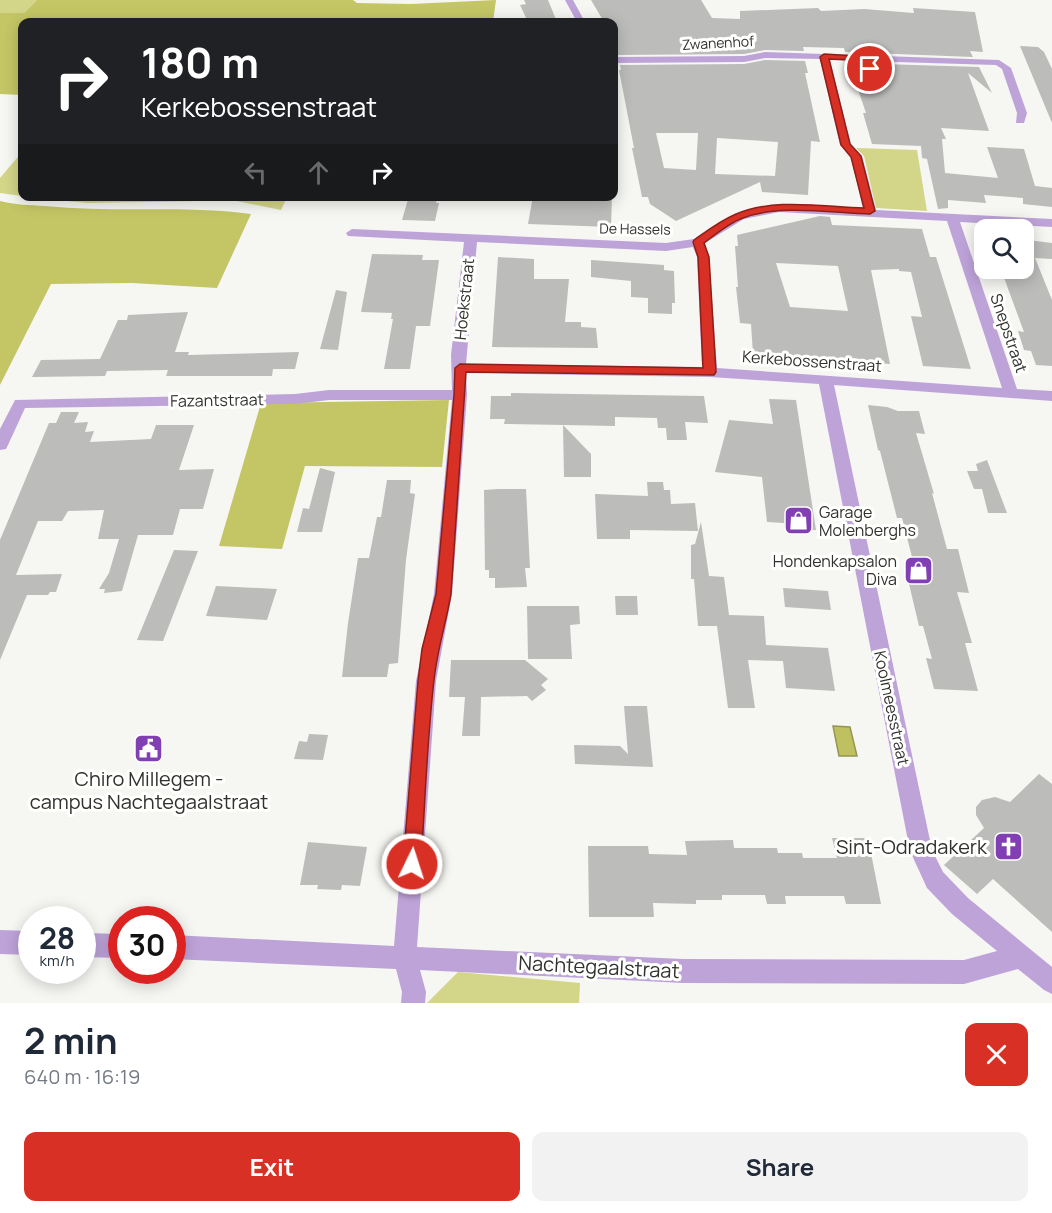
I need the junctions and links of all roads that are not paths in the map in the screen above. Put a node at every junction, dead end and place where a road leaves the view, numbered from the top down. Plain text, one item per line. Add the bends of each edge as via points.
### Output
1 (569, 0) edge
2 (579, 18) edge
3 (824, 57) junction
4 (618, 60) edge
5 (1020, 121) dead end
6 (870, 211) junction
7 (952, 217) junction
8 (1052, 223) edge
9 (352, 233) dead end
10 (471, 239) junction
11 (698, 242) junction
12 (460, 368) junction
13 (710, 372) junction
14 (826, 381) junction
15 (1011, 393) junction
16 (460, 395) junction
17 (1052, 396) edge
18 (0, 445) edge
19 (0, 942) edge
20 (18, 943) edge
21 (186, 948) edge
22 (1023, 956) junction
23 (405, 958) junction
24 (1052, 982) edge
25 (413, 1003) edge

1 - 2 street
3 - 4 street, Zwanenhof
3 - 5 street, Zwanenhof via 854,57 860,66 870,69 969,72 974,68 971,61 999,63 1006,68 1022,113
3 - 6 street via 846,145 856,156
6 - 7 street, De Hassels
6 - 11 street, De Hassels via 757,211 726,223
7 - 8 street, De Hassels
7 - 15 street, Snepstraat
9 - 10 street, De Hassels
10 - 11 street, De Hassels via 666,247
10 - 12 street, Hoekstraat via 458,355
11 - 13 street via 703,257
12 - 13 street, Kerkebossenstraat
12 - 16 street, Hoekstraat
13 - 14 street, Kerkebossenstraat
14 - 15 street, Kerkebossenstraat
14 - 22 street, Koolmeesstraat via 921,851 935,880 960,906
15 - 17 street, Kerkebossenstraat
16 - 18 street, Fazantstraat via 20,403
16 - 23 street, Hoekstraat via 443,594 426,681
19 - 20 street
21 - 23 street, Nachtegaalstraat
22 - 23 street, Nachtegaalstraat via 964,972 683,971
22 - 24 street, Koolmeesstraat
23 - 25 street, Hoekstraat

